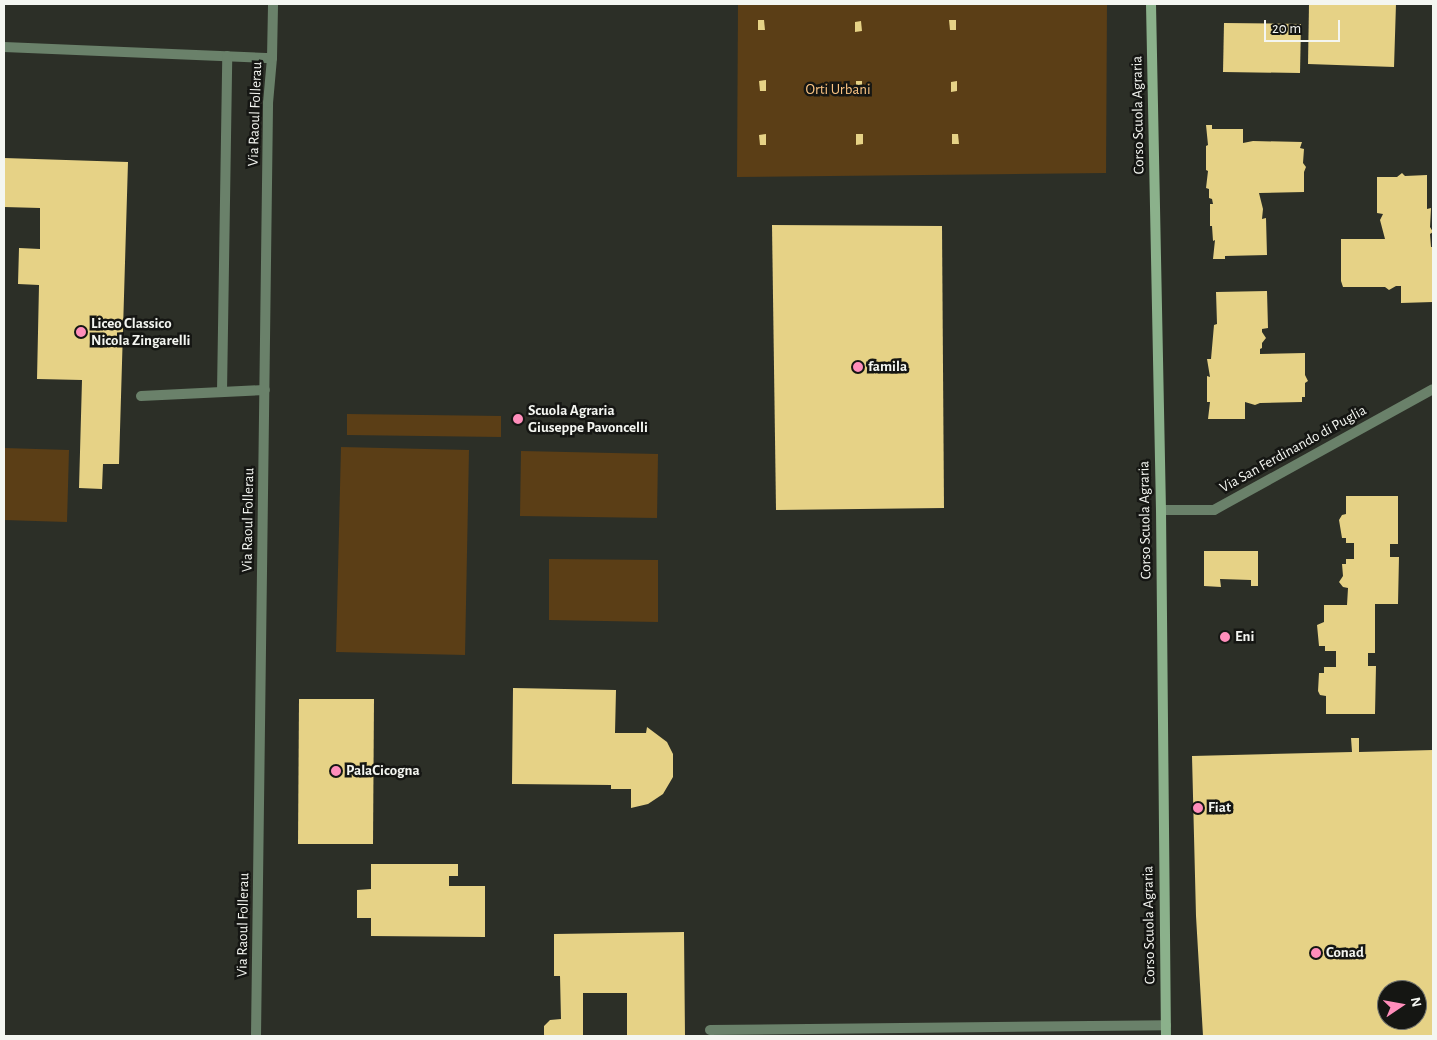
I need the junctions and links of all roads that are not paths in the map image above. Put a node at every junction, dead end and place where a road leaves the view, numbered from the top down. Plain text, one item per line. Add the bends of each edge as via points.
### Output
1 (273, 4) edge
2 (1151, 4) edge
3 (4, 47) edge
4 (227, 56) junction
5 (272, 58) junction
6 (1433, 389) edge
7 (265, 390) junction
8 (222, 392) junction
9 (142, 396) dead end
10 (1160, 510) junction
11 (1166, 1025) junction
12 (710, 1030) dead end
13 (256, 1036) edge
14 (1166, 1036) edge

1 - 5 street, Via Raoul Follerau
2 - 10 main road, Corso Scuola Agraria
3 - 4 street
4 - 5 street
4 - 8 street
5 - 7 street, Via Raoul Follerau via 268,103
6 - 10 street, Via San Ferdinando di Puglia via 1214,510
7 - 8 street
7 - 13 street, Via Raoul Follerau
8 - 9 street
10 - 11 main road, Corso Scuola Agraria
11 - 12 street
11 - 14 main road, Corso Scuola Agraria

